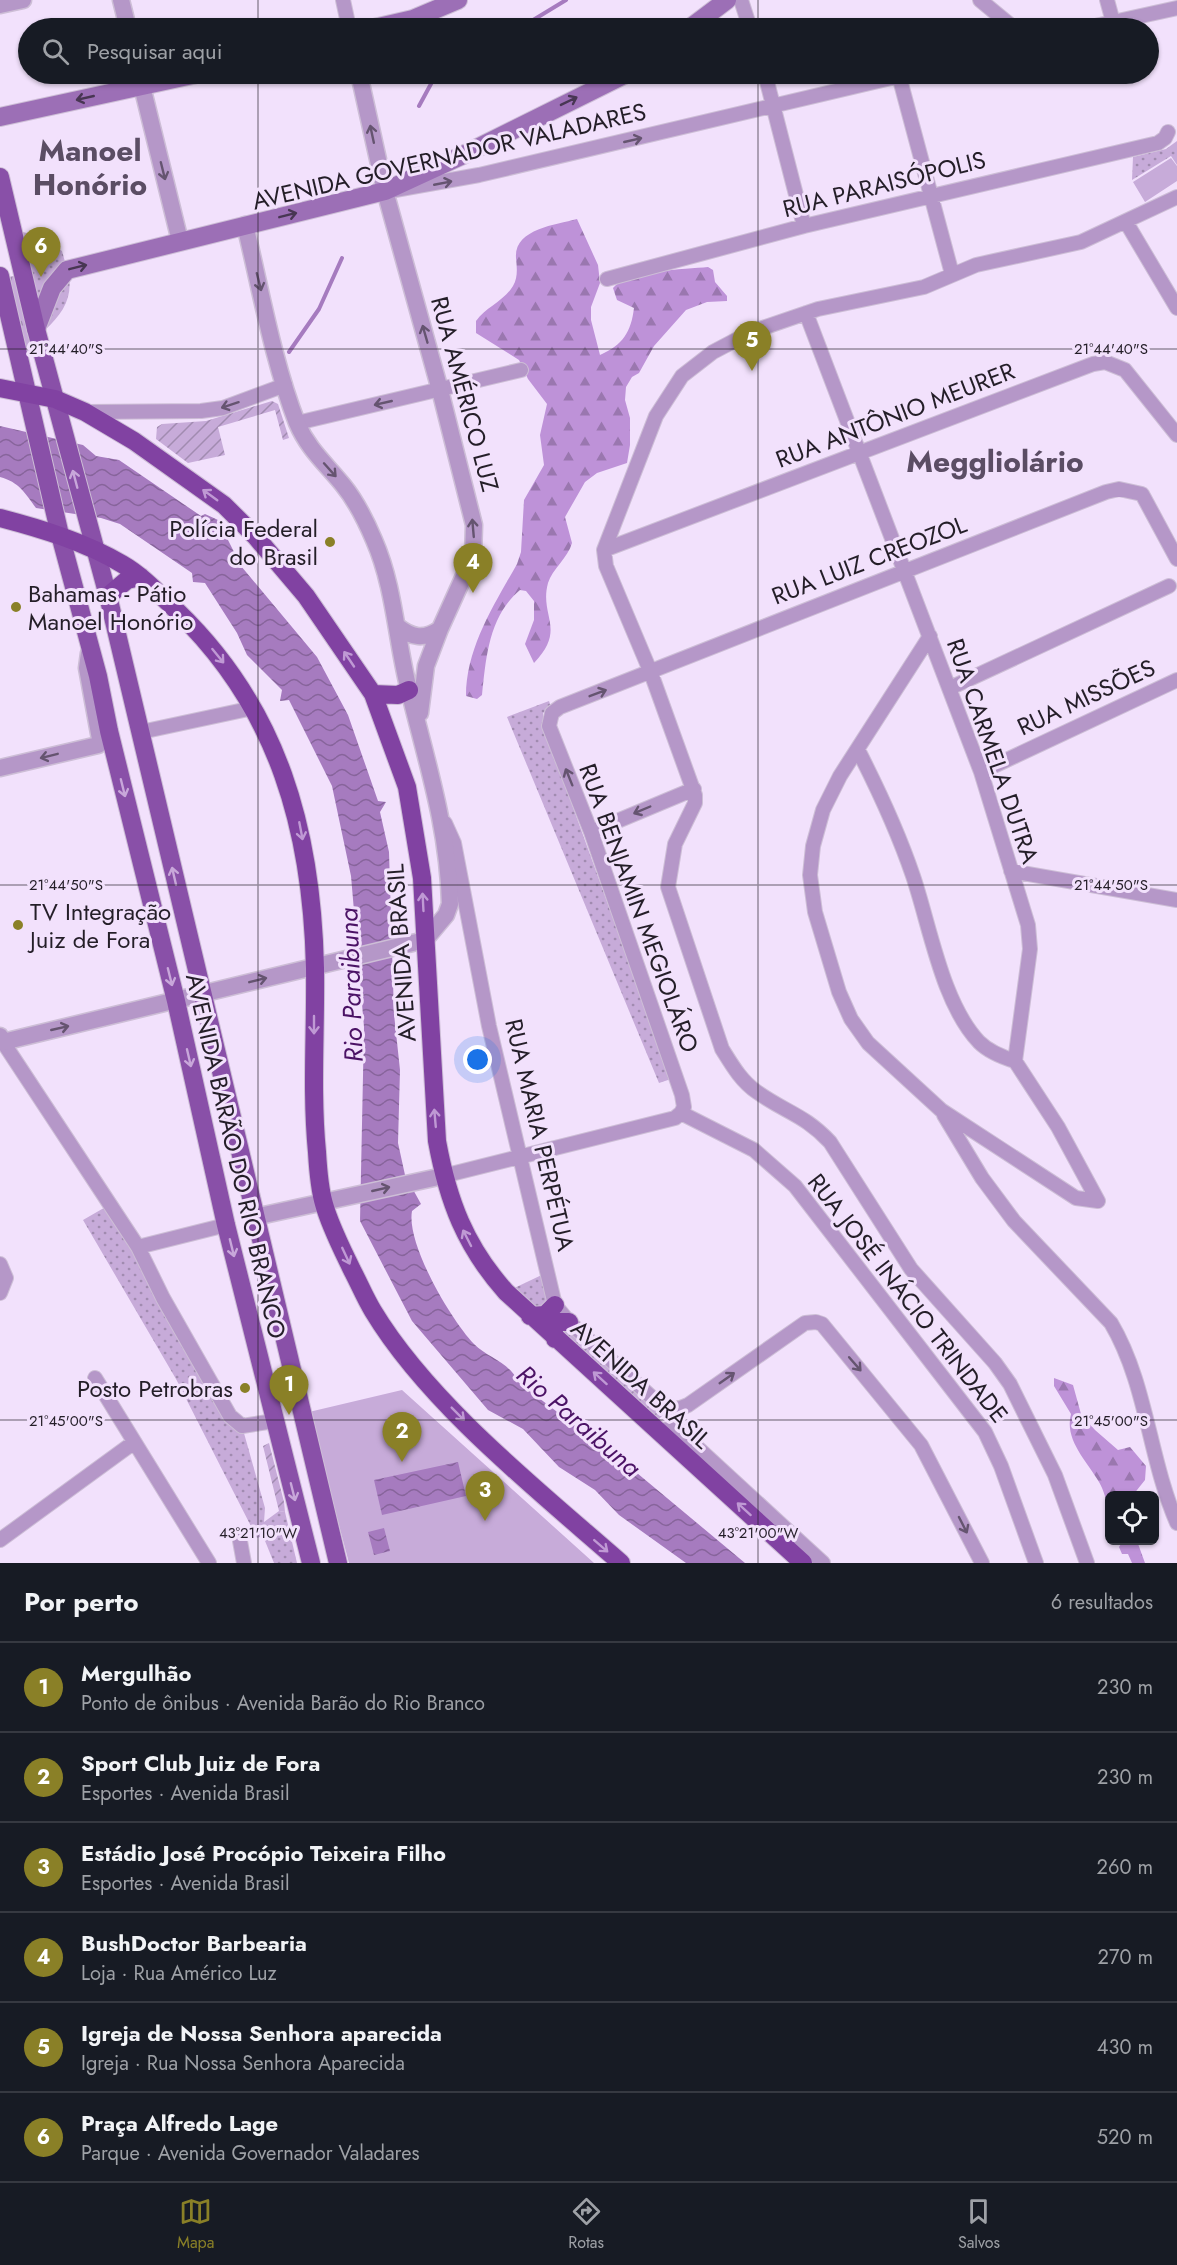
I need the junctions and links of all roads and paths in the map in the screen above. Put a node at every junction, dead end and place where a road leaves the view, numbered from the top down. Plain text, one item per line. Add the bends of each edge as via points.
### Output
1 (23, 0) edge
2 (121, 0) edge
3 (343, 0) edge
4 (458, 0) edge
5 (727, 0) edge
6 (741, 0) edge
7 (980, 0) edge
8 (1107, 0) edge
9 (0, 5) edge
10 (1177, 8) edge
11 (126, 18) edge
12 (347, 18) edge
13 (413, 18) edge
14 (703, 18) edge
15 (747, 18) edge
16 (1002, 18) edge
17 (1112, 18) edge
18 (1131, 18) edge
19 (125, 84) edge
20 (141, 84) edge
21 (361, 84) edge
22 (606, 84) edge
23 (768, 84) edge
24 (867, 84) edge
25 (905, 84) edge
26 (775, 107) junction
27 (0, 117) edge
28 (1168, 132) dead end
29 (0, 177) edge
30 (385, 191) junction
31 (930, 196) junction
32 (1177, 197) edge
33 (1126, 222) junction
34 (245, 225) junction
35 (804, 226) junction
36 (180, 242) junction
37 (952, 274) junction
38 (0, 276) edge
39 (607, 279) dead end
40 (1177, 308) edge
41 (806, 313) junction
42 (6, 324) edge
43 (36, 329) junction
44 (521, 370) dead end
45 (285, 385) junction
46 (0, 388) edge
47 (440, 390) junction
48 (55, 399) junction
49 (29, 402) junction
50 (85, 412) junction
51 (297, 423) junction
52 (1177, 435) edge
53 (858, 453) junction
54 (0, 518) edge
55 (60, 535) junction
56 (604, 550) junction
57 (95, 551) junction
58 (1177, 559) edge
59 (905, 570) junction
60 (141, 577) junction
61 (1169, 586) dead end
62 (108, 596) junction
63 (397, 626) junction
64 (440, 629) junction
65 (930, 636) junction
66 (90, 646) junction
67 (405, 666) junction
68 (426, 666) junction
69 (651, 673) junction
70 (1177, 680) edge
71 (950, 688) junction
72 (409, 690) junction
73 (373, 694) junction
74 (253, 708) junction
75 (549, 719) joint
76 (419, 723) junction
77 (141, 732) junction
78 (858, 750) junction
79 (0, 768) edge
80 (981, 772) junction
81 (694, 789) junction
82 (442, 817) junction
83 (591, 832) junction
84 (1011, 871) junction
85 (1177, 900) edge
86 (418, 942) junction
87 (319, 965) junction
88 (201, 995) junction
89 (176, 1001) junction
90 (2, 1039) edge
91 (1015, 1061) junction
92 (941, 1110) junction
93 (681, 1113) junction
94 (522, 1158) junction
95 (435, 1177) junction
96 (329, 1201) junction
97 (255, 1217) junction
98 (226, 1225) junction
99 (138, 1247) junction
100 (0, 1264) edge
101 (0, 1293) edge
102 (530, 1316) junction
103 (559, 1322) junction
104 (95, 1378) dead end
105 (274, 1421) junction
106 (658, 1431) junction
107 (133, 1443) junction
108 (1177, 1523) edge
109 (0, 1540) edge
110 (240, 1541) dead end
111 (208, 1563) edge
112 (244, 1563) edge
113 (311, 1563) edge
114 (338, 1563) edge
115 (621, 1563) edge
116 (803, 1563) edge
117 (823, 1563) edge
118 (982, 1563) edge
119 (1036, 1563) edge
120 (1087, 1563) edge

1 - 9 street
2 - 11 street
3 - 12 street
4 - 13 main road
5 - 14 main road
6 - 15 street
7 - 16 street
8 - 17 street
10 - 18 street
19 -> 27 main road
20 -> 36 street
30 -> 21 street, RUA AMÉRICO LUZ
30 -> 22 main road
23 - 26 street
24 - 26 street, AVENIDA GOVERNADOR VALADARES
25 - 31 street
30 -> 26 street, AVENIDA GOVERNADOR VALADARES via 479,176
26 - 35 street
28 - 31 street, RUA PARAISÓPOLIS via 1158,142
29 - 43 main road
34 -> 30 main road, AVENIDA GOVERNADOR VALADARES
47 -> 30 street, RUA AMÉRICO LUZ
31 - 35 street, RUA PARAISÓPOLIS
31 - 37 street
32 - 33 street
33 - 37 street via 1081,242
33 - 40 street
34 - 36 main road, AVENIDA GOVERNADOR VALADARES
34 -> 45 street, RUA MARIA PERPÉTUA
35 - 39 street, RUA PARAISÓPOLIS
43 -> 36 main road, AVENIDA GOVERNADOR VALADARES via 52,288 67,270
37 - 41 street via 924,287
38 - 42 main road
41 - 53 street, RUA CARMELA DUTRA
41 - 56 street via 731,341 682,376 656,416
42 - 49 main road
43 - 48 main road
44 - 47 street
45 -> 50 street via 223,408 201,411
45 - 51 street, RUA MARIA PERPÉTUA
46 - 49 highway, AVENIDA BRASIL
47 -> 51 street
64 -> 47 street, RUA AMÉRICO LUZ via 473,556 474,525
48 - 49 highway, AVENIDA BRASIL
48 - 50 highway, AVENIDA BRASIL
57 -> 48 main road, AVENIDA BARÃO DO RIO BRANCO
49 - 55 main road, AVENIDA BARÃO DO RIO BRANCO
73 -> 50 highway, AVENIDA BRASIL via 306,596 224,505 134,441
51 -> 63 street, RUA MARIA PERPÉTUA via 308,446 344,485 358,508 384,569
52 - 53 street, RUA ANTÔNIO MEURER via 1125,370 1105,362
53 - 56 street, RUA ANTÔNIO MEURER
53 - 59 street, RUA CARMELA DUTRA
54 - 55 highway
55 - 57 highway
55 - 66 main road, AVENIDA BARÃO DO RIO BRANCO
56 - 69 street via 606,566
57 - 60 highway
57 - 62 main road, AVENIDA BARÃO DO RIO BRANCO
58 - 59 street, RUA LUIZ CREOZOL via 1142,494 1119,489
59 - 65 street, RUA CARMELA DUTRA
59 - 69 street, RUA LUIZ CREOZOL
60 - 62 highway via 127,580
60 -> 74 highway via 196,630
61 - 71 street
62 - 77 main road, AVENIDA BARÃO DO RIO BRANCO
63 - 64 street via 421,637
63 - 67 street, RUA MARIA PERPÉTUA
64 - 68 street, RUA AMÉRICO LUZ
65 - 71 street, RUA CARMELA DUTRA
65 - 78 street
66 -> 79 street via 87,668 98,745
66 -> 89 main road, AVENIDA BARÃO DO RIO BRANCO
67 - 68 street via 416,660
67 - 72 street, RUA MARIA PERPÉTUA
68 - 76 street, RUA AMÉRICO LUZ
75 -> 69 street, RUA LUIZ CREOZOL via 560,707
69 - 81 street
70 - 80 street, RUA MISSÕES
71 - 80 street, RUA CARMELA DUTRA
72 - 73 highway via 398,695
72 - 76 street, RUA MARIA PERPÉTUA
86 -> 73 highway, AVENIDA BRASIL via 422,878 407,787
74 - 77 street
74 -> 87 highway via 286,779 300,825
83 -> 75 street, RUA BENJAMIN MEGIOLÁRO
76 - 82 street, RUA MARIA PERPÉTUA
88 -> 77 main road, AVENIDA BARÃO DO RIO BRANCO
78 - 91 street via 890,814 939,965 957,1007 979,1042 996,1055
78 - 92 street via 823,810 813,846 810,875 815,912 851,1019 867,1043
80 - 84 street, RUA CARMELA DUTRA
81 -> 83 street
81 - 120 street via 695,803 675,844 668,887 722,1049 736,1073 756,1092 813,1123 830,1142 911,1269 1010,1384 1055,1475
82 - 86 street, RUA MARIA PERPÉTUA via 450,904 446,915
82 - 94 street, RUA MARIA PERPÉTUA via 454,843 489,1026
83 - 93 street, RUA BENJAMIN MEGIOLÁRO via 682,1095
84 - 85 street
84 - 91 street, RUA CARMELA DUTRA via 1028,925 1030,949
86 - 87 street
95 -> 86 highway, AVENIDA BRASIL via 432,1032
88 -> 87 street
87 -> 96 highway via 314,1126
88 - 89 street
88 - 97 main road, AVENIDA BARÃO DO RIO BRANCO
90 -> 89 street
89 -> 98 main road, AVENIDA BARÃO DO RIO BRANCO
90 - 99 street
91 - 92 street via 1058,1127 1098,1201 1076,1198
92 - 108 street via 982,1178 1014,1221 1112,1323 1132,1369 1162,1483
93 - 94 street via 675,1118
93 - 119 street, RUA JOSÉ INÁCIO TRINDADE via 765,1157 814,1208 993,1446
94 - 95 street
94 - 103 street, RUA MARIA PERPÉTUA
96 -> 95 street
102 -> 95 highway, AVENIDA BRASIL via 477,1257
96 - 97 street
96 -> 115 highway via 348,1261 373,1311 418,1370 520,1475
97 - 114 main road, AVENIDA BARÃO DO RIO BRANCO
98 - 99 street
98 -> 105 main road, AVENIDA BARÃO DO RIO BRANCO
99 - 105 street via 230,1416 242,1426
100 - 101 street via 6,1278
102 - 103 highway, AVENIDA BRASIL
102 - 103 highway via 545,1315
106 -> 103 highway, AVENIDA BRASIL
103 -> 118 street via 659,1404 678,1409 805,1323 822,1324 921,1445
104 - 107 street
105 -> 113 main road, AVENIDA BARÃO DO RIO BRANCO
116 -> 106 highway, AVENIDA BRASIL
106 - 117 street via 676,1428
107 - 109 street
107 - 111 street
110 - 112 street

